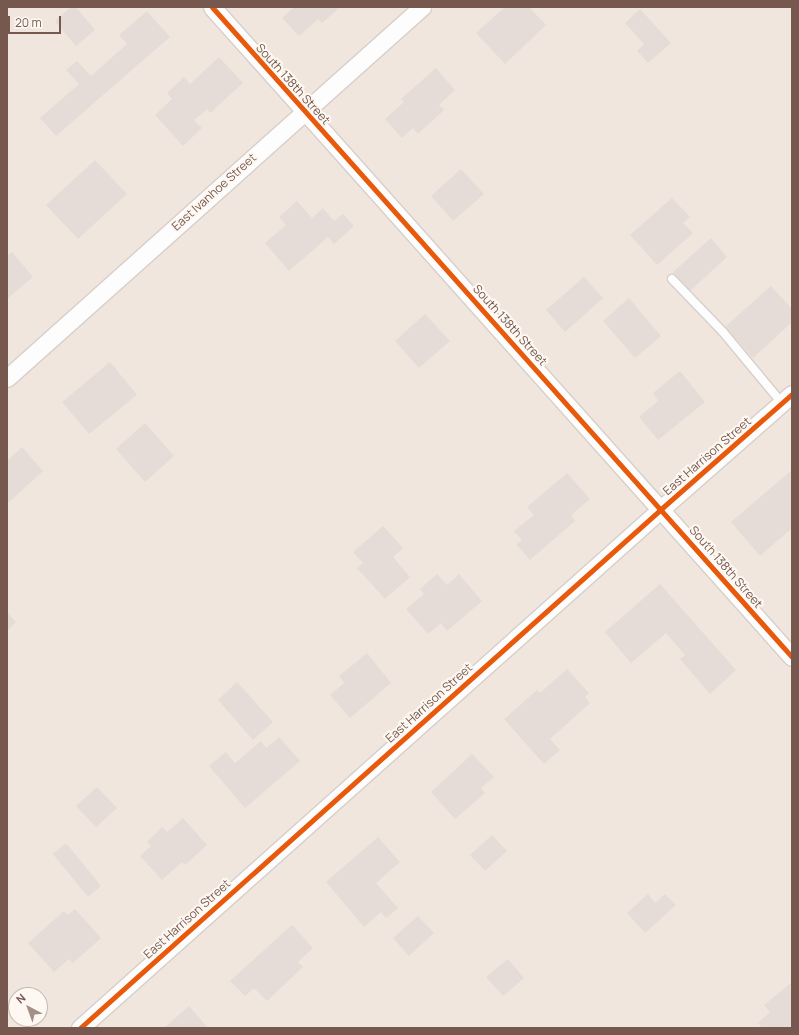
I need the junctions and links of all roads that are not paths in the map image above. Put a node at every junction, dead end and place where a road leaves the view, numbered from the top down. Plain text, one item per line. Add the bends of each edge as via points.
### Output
1 (212, 7) edge
2 (422, 7) edge
3 (304, 112) junction
4 (672, 278) dead end
5 (7, 378) edge
6 (787, 399) edge
7 (661, 509) junction
8 (792, 657) edge
9 (80, 1028) edge

1 - 3 street, South 138th Street
2 - 3 street, East Ivanhoe Street
3 - 5 street, East Ivanhoe Street
3 - 7 street, South 138th Street
4 - 6 lane
6 - 7 street, East Harrison Street
7 - 8 street, South 138th Street
7 - 9 street, East Harrison Street

